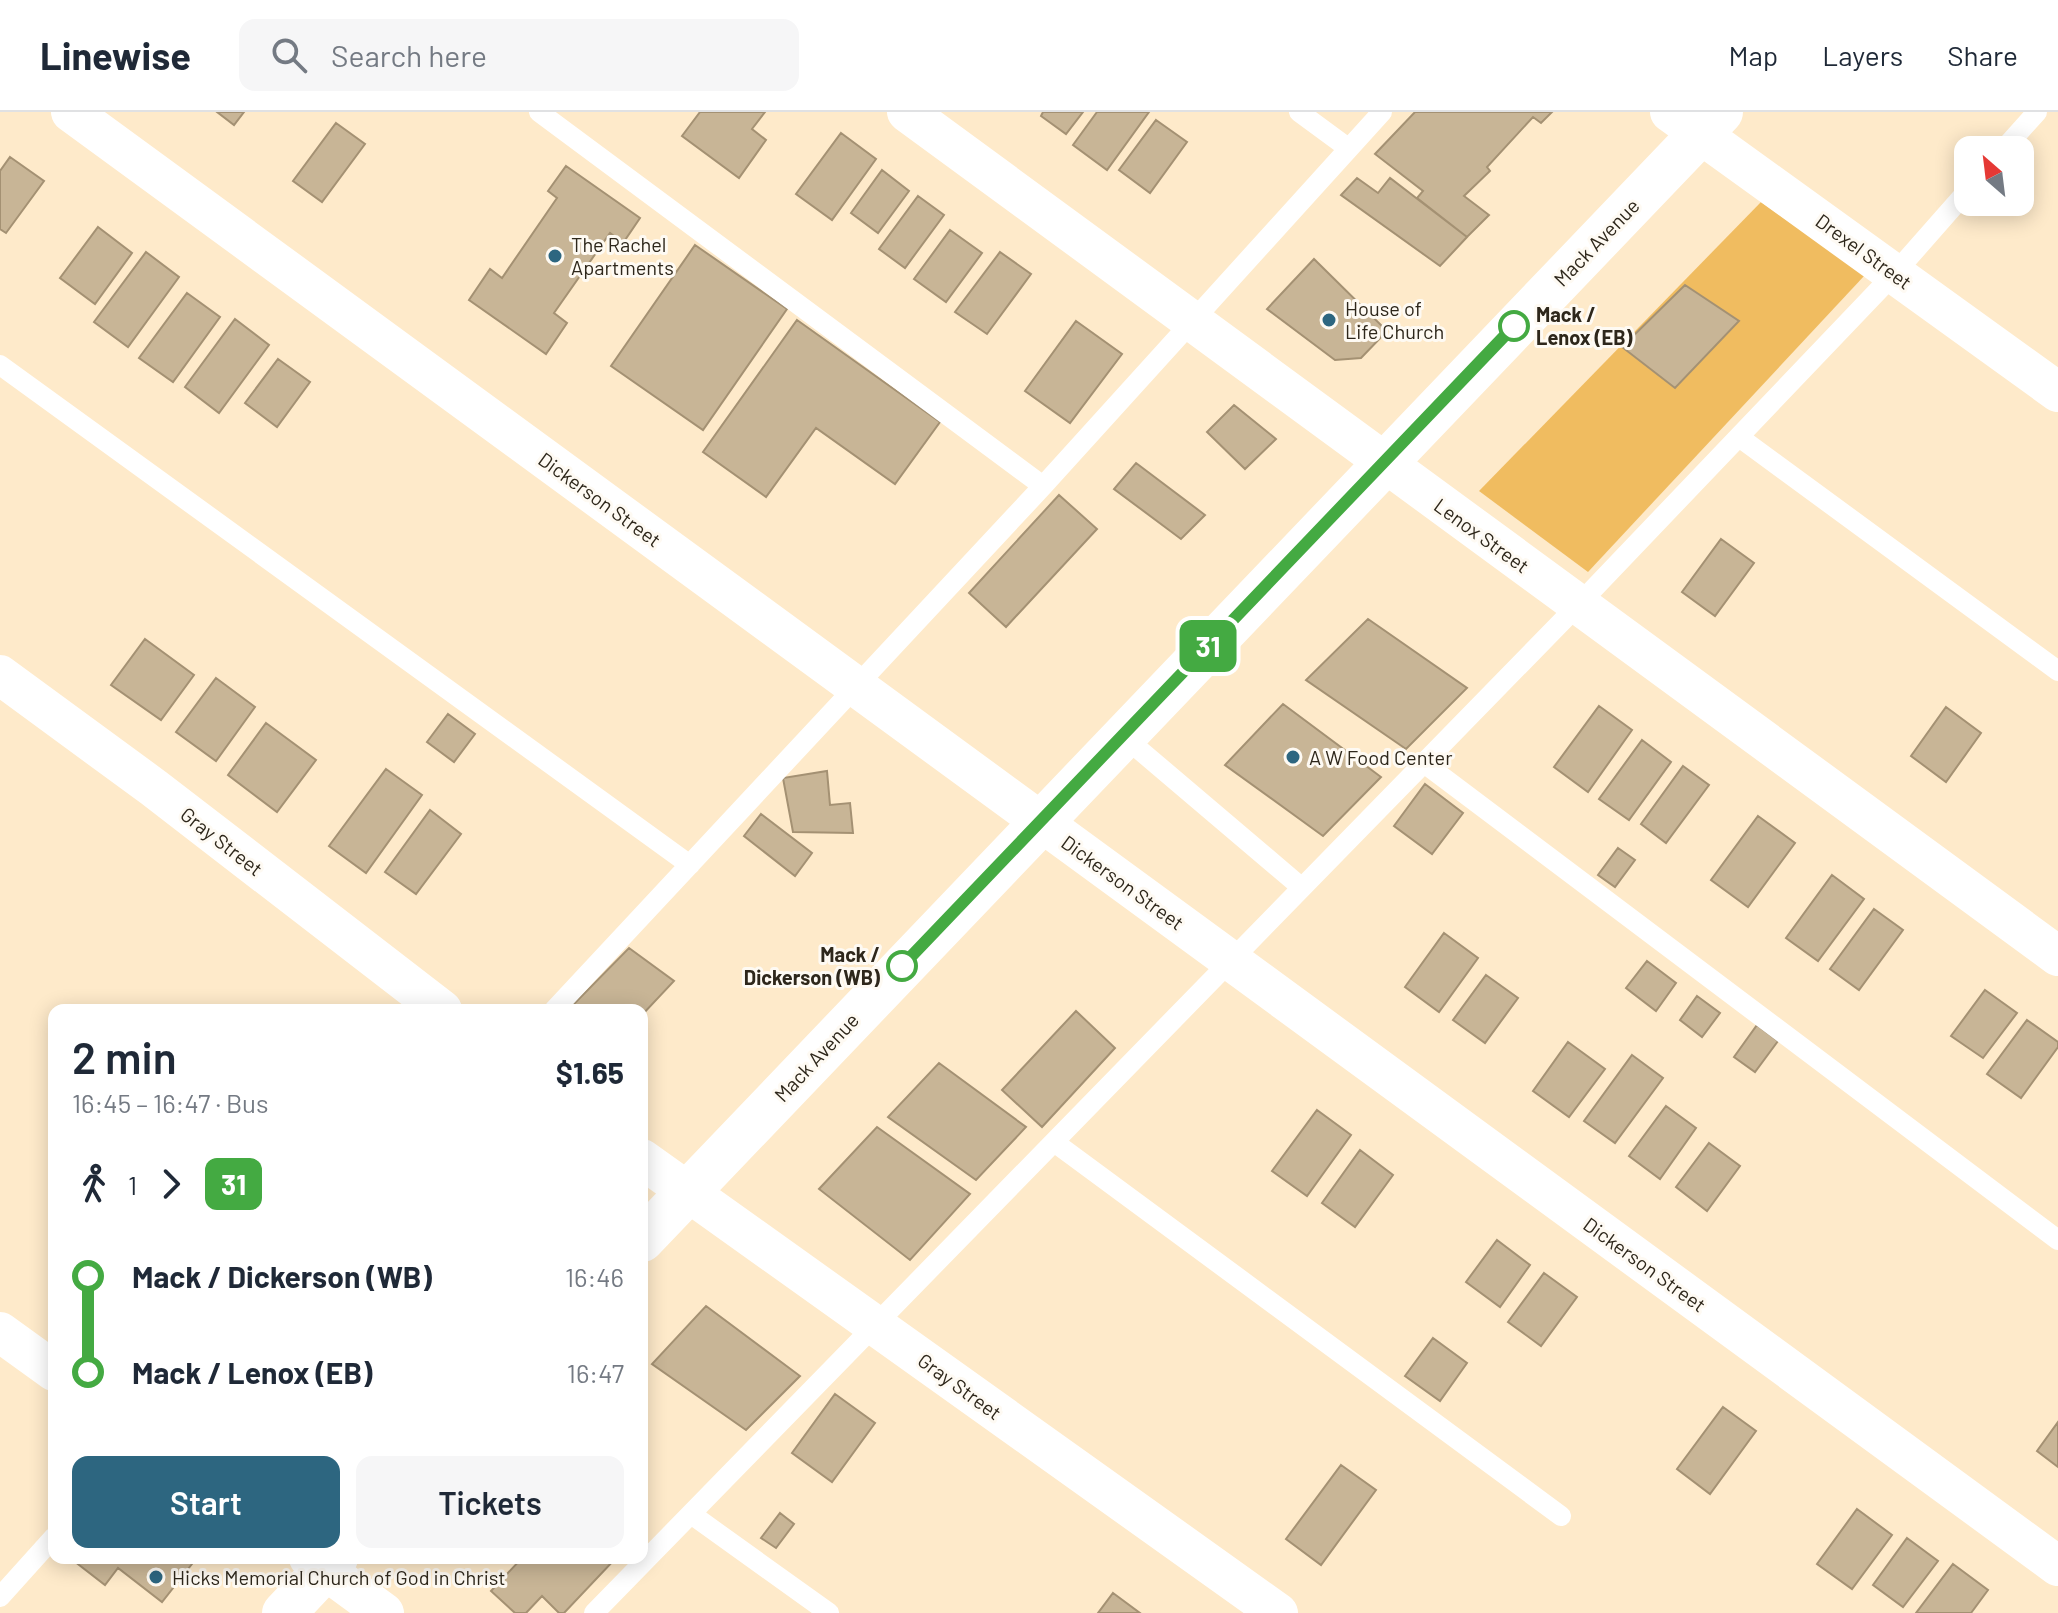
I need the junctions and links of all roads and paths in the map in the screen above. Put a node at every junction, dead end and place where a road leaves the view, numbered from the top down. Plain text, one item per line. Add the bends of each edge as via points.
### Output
1 (71, 112) edge
2 (539, 112) edge
3 (907, 112) edge
4 (1299, 112) edge
5 (1382, 112) edge
6 (2037, 112) edge
7 (1697, 119) edge
8 (2016, 136) edge
9 (1348, 148) junction
10 (1954, 206) edge
11 (1895, 273) junction
12 (1192, 324) junction
13 (0, 365) edge
14 (2058, 392) edge
15 (1739, 437) junction
16 (1383, 463) junction
17 (1043, 486) junction
18 (1579, 604) junction
19 (2058, 671) edge
20 (0, 675) edge
21 (857, 687) junction
22 (1122, 735) junction
23 (1424, 763) junction
24 (1040, 821) junction
25 (690, 865) junction
26 (1301, 887) junction
27 (2058, 956) edge
28 (1230, 960) junction
29 (434, 1004) edge
30 (560, 1004) edge
31 (1054, 1142) junction
32 (648, 1164) edge
33 (687, 1193) junction
34 (648, 1234) edge
35 (2058, 1240) edge
36 (876, 1326) junction
37 (0, 1332) edge
38 (48, 1367) edge
39 (691, 1514) junction
40 (1561, 1516) dead end
41 (48, 1544) edge
42 (648, 1558) edge
43 (321, 1564) edge
44 (325, 1564) edge
45 (642, 1564) edge
46 (2058, 1566) edge
47 (0, 1597) edge
48 (284, 1613) edge
49 (384, 1613) edge
50 (594, 1613) edge
51 (829, 1613) edge
52 (1278, 1613) edge

1 - 21 street, Dickerson Street
2 - 17 lane
3 - 12 street, Lenox Street
4 - 9 lane
5 - 9 lane
6 - 8 lane
7 - 11 street, Drexel Street
7 - 16 main road, Mack Avenue
9 - 12 lane
10 - 11 lane
11 - 14 street, Drexel Street
11 - 15 lane
12 - 16 street, Lenox Street
12 - 17 lane
13 - 25 lane
15 - 18 lane
15 - 19 lane
16 - 18 street, Lenox Street
16 - 22 main road, Mack Avenue
17 - 21 lane
18 - 23 lane
18 - 27 street, Lenox Street
20 - 29 street, Gray Street
21 - 24 street, Dickerson Street
21 - 25 lane
22 - 24 main road, Mack Avenue
22 - 26 lane
23 - 26 lane
23 - 35 lane
24 - 28 street, Dickerson Street
24 - 33 main road, Mack Avenue
25 - 30 lane
26 - 28 lane
28 - 31 lane
28 - 46 street, Dickerson Street
31 - 36 lane
31 - 40 lane
32 - 33 street, Gray Street
33 - 34 main road, Mack Avenue
33 - 36 street, Gray Street
36 - 39 lane
36 - 52 street, Gray Street
37 - 38 street
39 - 42 lane
39 - 51 lane
41 - 47 lane
43 - 48 main road
44 - 49 street
45 - 50 lane

